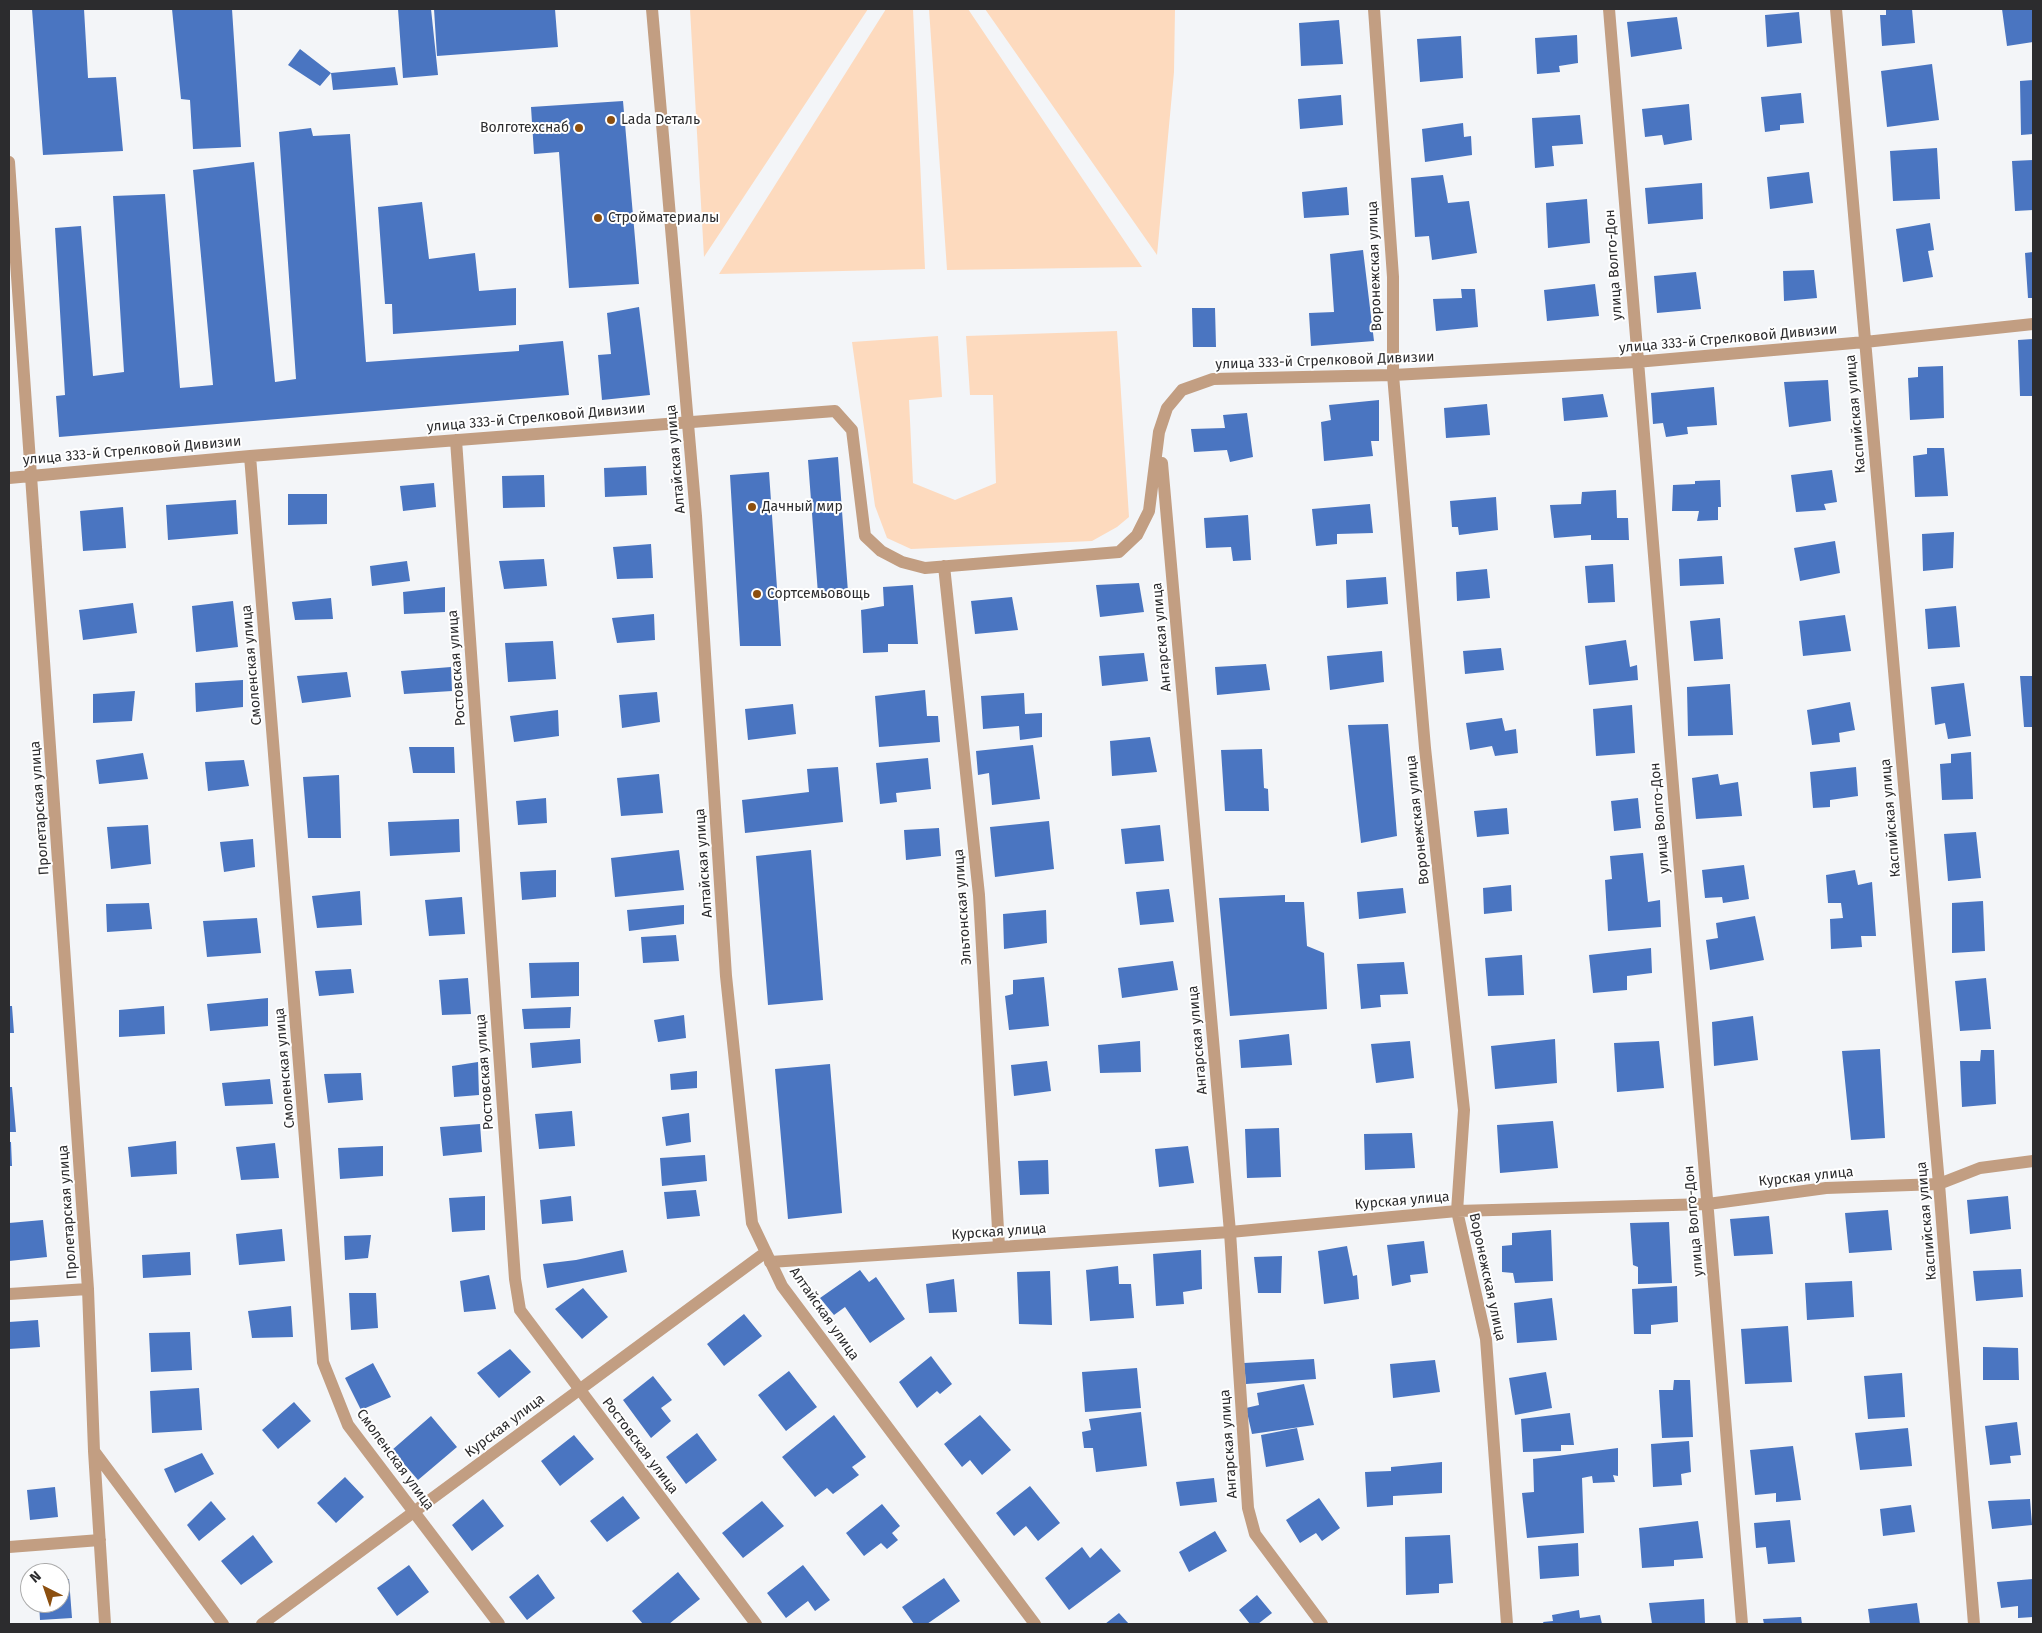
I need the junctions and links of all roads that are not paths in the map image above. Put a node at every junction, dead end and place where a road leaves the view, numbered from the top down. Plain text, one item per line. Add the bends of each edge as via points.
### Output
1 (652, 9) edge
2 (1374, 9) edge
3 (1609, 9) edge
4 (1836, 9) edge
5 (9, 162) edge
6 (2033, 324) edge
7 (1865, 342) junction
8 (1636, 362) junction
9 (1393, 375) junction
10 (687, 421) junction
11 (1159, 432) junction
12 (456, 440) junction
13 (250, 456) junction
14 (32, 476) junction
15 (9, 478) edge
16 (944, 566) junction
17 (2033, 1161) edge
18 (1939, 1184) junction
19 (1708, 1204) junction
20 (1457, 1211) junction
21 (1230, 1232) junction
22 (998, 1247) junction
23 (768, 1257) junction
24 (88, 1289) junction
25 (9, 1294) edge
26 (579, 1390) junction
27 (94, 1451) junction
28 (414, 1512) junction
29 (100, 1540) junction
30 (9, 1547) edge
31 (105, 1624) edge
32 (223, 1624) edge
33 (262, 1624) edge
34 (499, 1624) edge
35 (756, 1624) edge
36 (1035, 1624) edge
37 (1322, 1624) edge
38 (1507, 1624) edge
39 (1742, 1624) edge
40 (1974, 1624) edge

1 - 10 street, Алтайская улица
2 - 9 street, Воронежская улица via 1393,277
3 - 8 street, улица Волго-Дон
4 - 7 street, Каспийская улица
5 - 14 street, Пролетарская улица
6 - 7 street, улица 333-й Стрелковой Дивизии
7 - 8 street, улица 333-й Стрелковой Дивизии
7 - 18 street, Каспийская улица
8 - 9 street, улица 333-й Стрелковой Дивизии
8 - 19 street, улица Волго-Дон
9 - 11 street, улица 333-й Стрелковой Дивизии via 1213,379 1182,390 1167,408
9 - 20 street, Воронежская улица via 1425,748 1464,1110
10 - 12 street, улица 333-й Стрелковой Дивизии
10 - 16 street, улица 333-й Стрелковой Дивизии via 835,411 852,430 865,536 881,551 902,562 925,568
10 - 23 street, Алтайская улица via 697,526 726,976 752,1223
11 - 16 street, улица 333-й Стрелковой Дивизии via 1149,511 1137,535 1119,552
11 - 21 street, Ангарская улица
12 - 13 street, улица 333-й Стрелковой Дивизии
12 - 26 street, Ростовская улица via 515,1279 520,1310
13 - 14 street, улица 333-й Стрелковой Дивизии
13 - 28 street, Смоленская улица via 323,1362 348,1424
14 - 15 street, улица 333-й Стрелковой Дивизии
14 - 24 street, Пролетарская улица
16 - 22 street, Эльтонская улица via 979,895
17 - 18 street, Курская улица via 1980,1168
18 - 19 street, Курская улица via 1826,1188
18 - 40 street, Каспийская улица
19 - 20 street, Курская улица
19 - 39 street, улица Волго-Дон
20 - 21 street, Курская улица
20 - 38 street, Воронежская улица via 1486,1339
21 - 22 street, Курская улица
21 - 37 street, Ангарская улица via 1248,1508 1256,1534
22 - 23 street, Курская улица
23 - 26 street, Курская улица
23 - 36 street, Алтайская улица via 782,1286
24 - 25 street
24 - 27 street, Пролетарская улица
26 - 28 street, Курская улица
26 - 35 street, Ростовская улица
27 - 29 street, Пролетарская улица
27 - 32 street
28 - 33 street, Курская улица
28 - 34 street, Смоленская улица
29 - 30 street
29 - 31 street, Пролетарская улица

